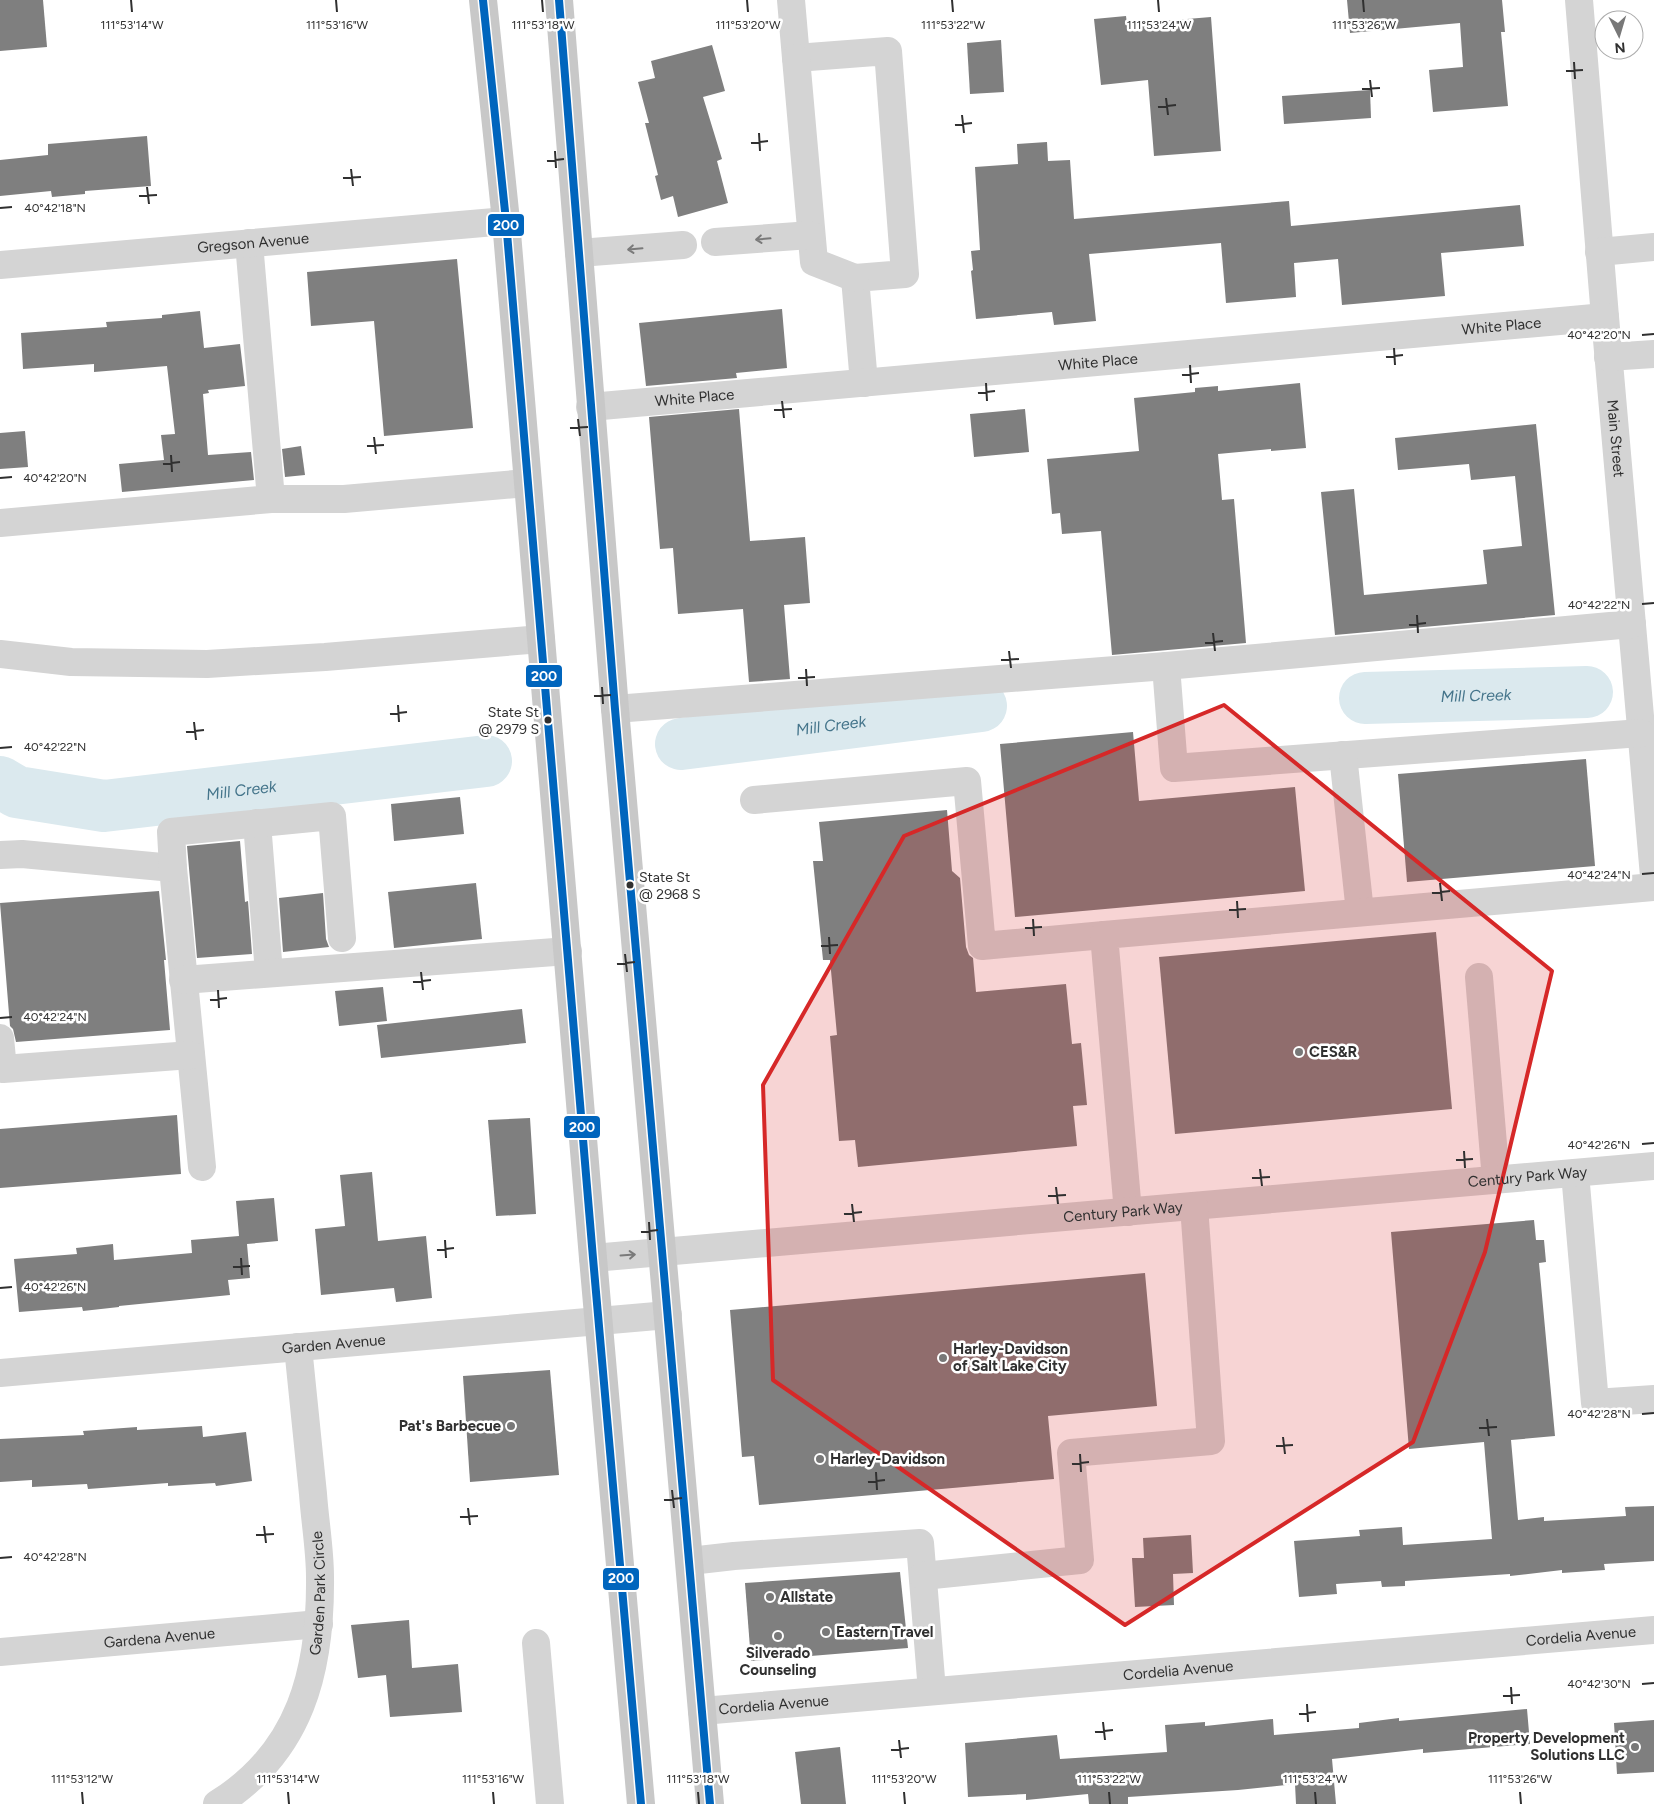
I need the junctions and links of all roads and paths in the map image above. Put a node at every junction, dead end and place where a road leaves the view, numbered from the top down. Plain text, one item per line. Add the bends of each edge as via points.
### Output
1 (483, 0) edge
2 (559, 0) edge
3 (791, 0) edge
4 (1579, 0) edge
5 (796, 58) junction
6 (506, 221) junction
7 (811, 234) junction
8 (715, 242) dead end
9 (249, 243) junction
10 (684, 245) dead end
11 (1654, 247) edge
12 (1599, 252) junction
13 (579, 253) junction
14 (0, 265) edge
15 (855, 278) junction
16 (1605, 317) junction
17 (1654, 354) edge
18 (1608, 357) junction
19 (864, 383) junction
20 (590, 407) junction
21 (527, 483) junction
22 (271, 499) junction
23 (0, 523) edge
24 (1632, 624) junction
25 (541, 639) junction
26 (0, 654) edge
27 (1166, 666) junction
28 (615, 709) junction
29 (1642, 733) junction
30 (1343, 755) junction
31 (1650, 775) edge
32 (754, 800) dead end
33 (257, 823) junction
34 (0, 855) edge
35 (174, 868) junction
36 (1654, 876) edge
37 (1654, 886) edge
38 (1360, 912) junction
39 (1104, 935) junction
40 (342, 938) dead end
41 (568, 951) junction
42 (269, 973) junction
43 (1479, 977) dead end
44 (183, 980) junction
45 (0, 1038) edge
46 (191, 1055) junction
47 (1654, 1166) edge
48 (202, 1167) dead end
49 (1575, 1173) junction
50 (1496, 1180) junction
51 (1194, 1206) junction
52 (1128, 1212) junction
53 (663, 1253) junction
54 (593, 1258) junction
55 (668, 1315) junction
56 (598, 1321) junction
57 (298, 1347) junction
58 (0, 1373) edge
59 (1654, 1399) edge
60 (690, 1561) junction
61 (923, 1576) junction
62 (319, 1624) junction
63 (1654, 1630) edge
64 (536, 1643) dead end
65 (0, 1652) edge
66 (932, 1691) junction
67 (702, 1711) junction
68 (217, 1804) edge
69 (550, 1804) edge
70 (641, 1804) edge
71 (710, 1804) edge

1 - 6 main road
2 - 13 main road
3 - 5 street
4 - 12 street, Main Street
5 - 7 street
5 - 15 street via 888,51 905,274
6 - 9 street, Gregson Avenue
6 - 21 main road
7 -> 8 street
7 - 15 street via 814,262
9 - 14 street, Gregson Avenue
9 - 22 street
10 -> 13 street
11 - 12 street
12 - 16 street, Main Street
13 - 20 main road
15 - 19 street
16 - 18 street, Main Street
16 - 19 street, White Place
17 - 18 street
18 - 24 street, Main Street
19 - 20 street, White Place
20 - 28 main road
21 - 22 street via 344,499
21 - 25 main road
22 - 23 street
24 - 27 street
24 - 29 street, Main Street
25 - 26 street via 207,664 71,662
25 - 41 main road
27 - 28 street
27 - 30 street via 1174,768
28 - 53 main road
29 - 30 street
29 - 31 street, Main Street
30 - 38 street
31 - 36 street, Main Street
32 - 39 street via 966,780 982,946
33 - 35 street via 171,832
33 - 40 street via 332,816
33 - 42 street
34 - 35 street via 22,854
35 - 44 street
37 - 38 street
38 - 39 street
39 - 52 street
41 - 42 street
41 - 54 main road
42 - 44 street
43 - 50 street
44 - 46 street
45 - 46 street via 3,1069
46 - 48 street
47 - 49 street, Century Park Way
49 - 50 street, Century Park Way
49 - 59 street via 1595,1403
50 - 51 street, Century Park Way
51 - 52 street, Century Park Way
51 - 61 street via 1211,1441 1071,1453 1080,1560
52 - 53 street, Century Park Way
54 -> 53 street, Century Park Way
53 - 55 main road
54 - 56 main road
55 - 56 street, Garden Avenue
55 - 60 main road
56 - 57 street, Garden Avenue
56 - 70 main road
57 - 58 street, Garden Avenue
57 - 62 street, Garden Park Circle via 320,1576
60 - 61 street via 920,1543
60 - 67 main road
61 - 66 street
62 - 65 street, Gardena Avenue
62 - 68 street, Garden Park Circle via 312,1673 290,1729 253,1777
63 - 66 street, Cordelia Avenue
64 - 69 street
66 - 67 street, Cordelia Avenue
67 - 71 main road

